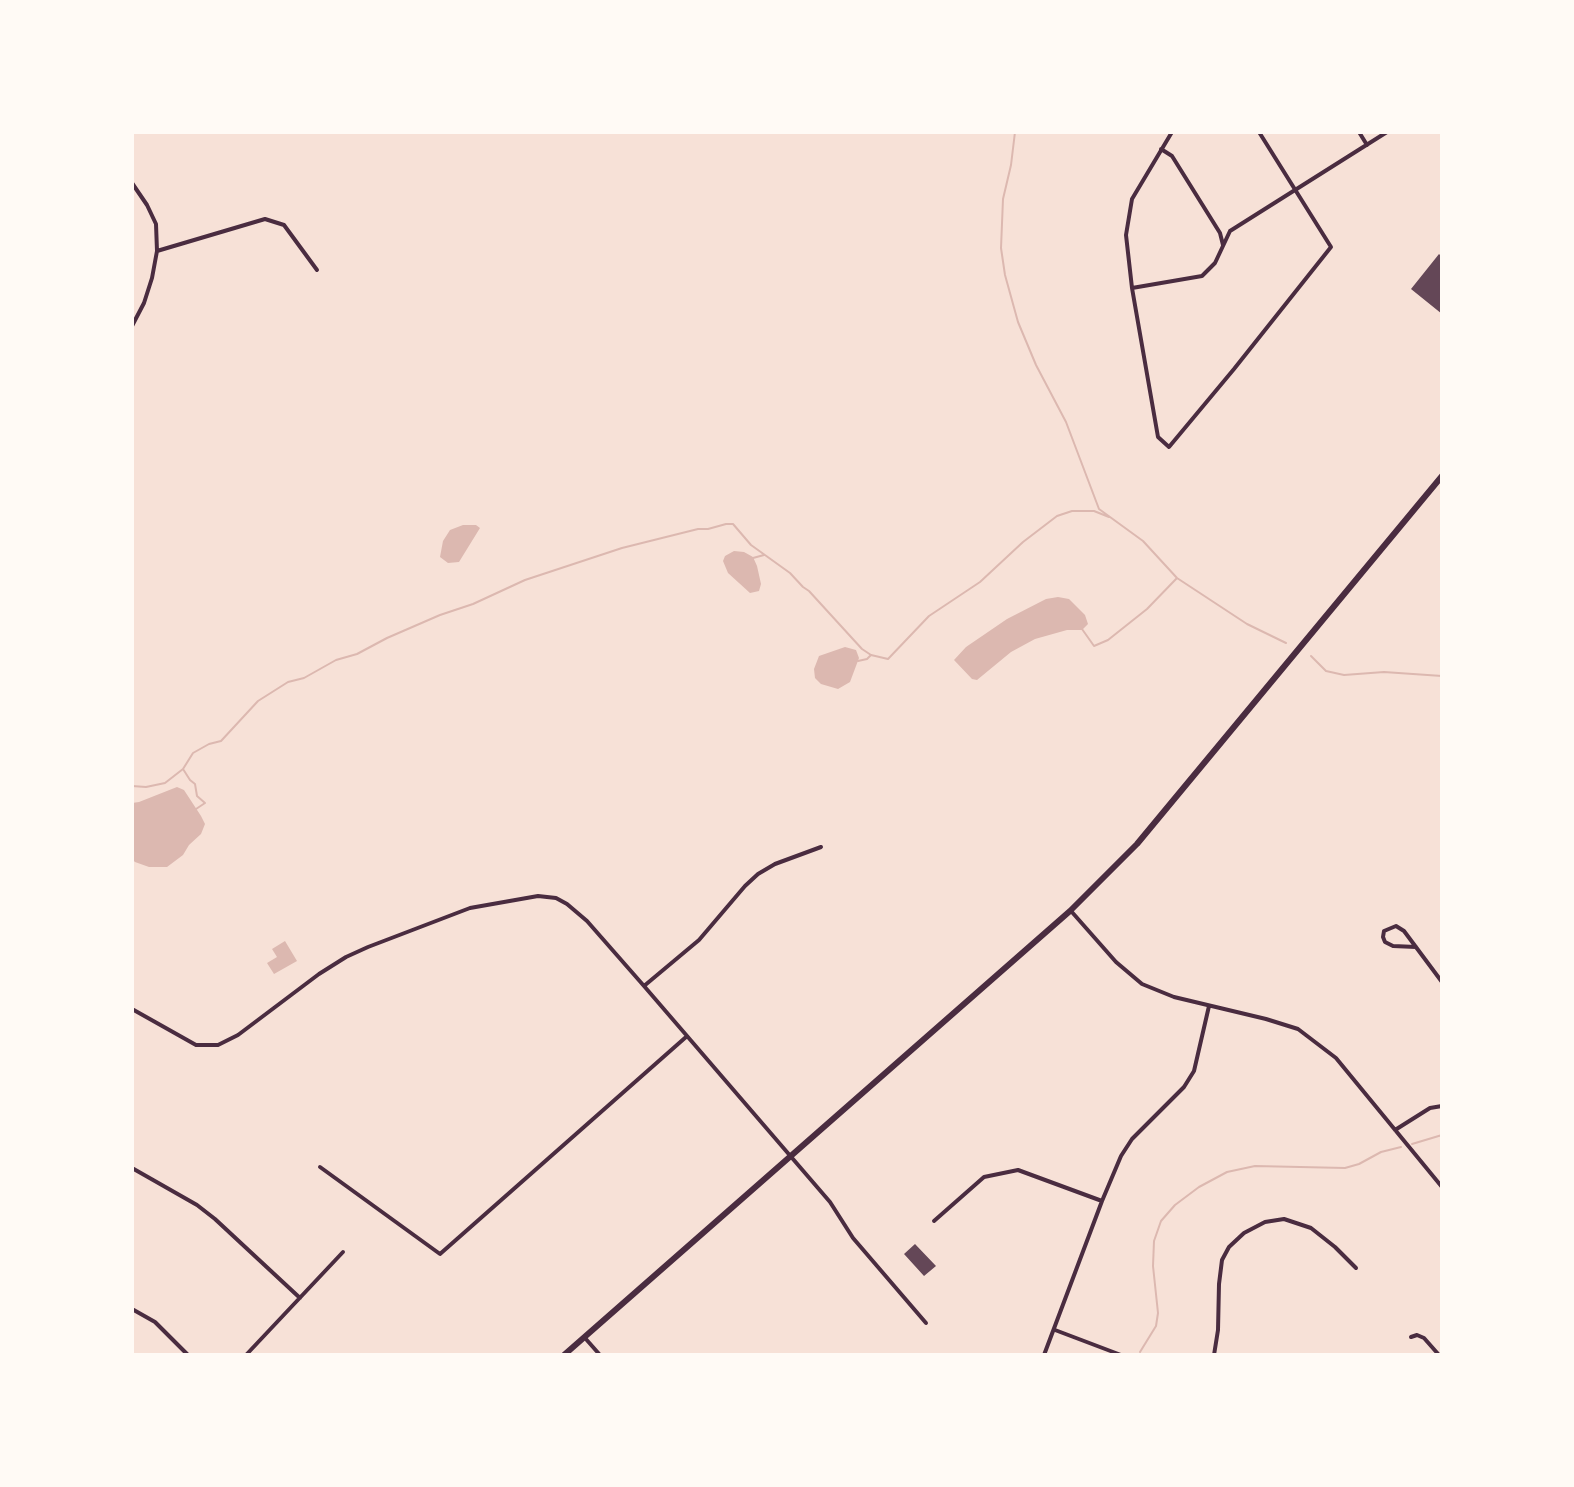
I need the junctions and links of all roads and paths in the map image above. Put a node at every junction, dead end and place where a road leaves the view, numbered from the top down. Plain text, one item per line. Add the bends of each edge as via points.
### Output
1 (1172, 132) edge
2 (1258, 132) edge
3 (1359, 132) edge
4 (1386, 132) edge
5 (1367, 145) junction
6 (1161, 149) junction
7 (132, 183) edge
8 (1295, 190) junction
9 (1223, 246) junction
10 (157, 251) junction
11 (317, 270) dead end
12 (1132, 288) junction
13 (132, 326) edge
14 (1442, 476) edge
15 (821, 847) dead end
16 (1071, 911) junction
17 (1416, 947) junction
18 (1442, 982) edge
19 (644, 986) junction
20 (1209, 1006) junction
21 (132, 1009) edge
22 (686, 1037) junction
23 (1442, 1106) edge
24 (1395, 1130) junction
25 (790, 1156) junction
26 (320, 1167) dead end
27 (132, 1168) edge
28 (1442, 1187) edge
29 (1102, 1201) junction
30 (934, 1221) dead end
31 (343, 1252) dead end
32 (1356, 1268) dead end
33 (300, 1298) junction
34 (132, 1309) edge
35 (926, 1323) dead end
36 (1055, 1330) junction
37 (584, 1337) junction
38 (1411, 1337) dead end
39 (188, 1355) edge
40 (246, 1355) edge
41 (564, 1355) edge
42 (600, 1355) edge
43 (1044, 1355) edge
44 (1121, 1355) edge
45 (1214, 1355) edge
46 (1439, 1355) edge

1 - 6 street
2 - 8 street
3 - 5 street
4 - 5 street
5 - 8 street
6 - 9 street via 1172,156 1220,233
6 - 12 street via 1132,199 1126,235
7 - 10 street via 156,224
8 - 9 street via 1230,231
8 - 12 street via 1331,247 1169,447 1158,437
9 - 12 street via 1215,263 1202,276
10 - 11 street via 265,219 284,225
10 - 13 street via 144,303
14 - 16 main road via 1137,844
15 - 19 street via 758,874 699,940
16 - 20 street via 1116,962 1142,984
16 - 25 main road
17 - 17 street via 1396,926 1384,931 1385,942
17 - 18 street
19 - 21 street via 576,911 556,898 538,896 470,908 346,957 238,1035 218,1045 202,1046 184,1040
19 - 22 street
20 - 24 street via 1298,1029 1336,1058
20 - 29 street via 1194,1071 1184,1087 1132,1139
22 - 25 street
22 - 26 street via 440,1254
23 - 24 street via 1430,1108
24 - 28 street
25 - 35 street via 830,1202 853,1239
25 - 37 main road
27 - 33 street via 197,1205
29 - 30 street via 1018,1170 984,1177
29 - 36 street
31 - 33 street
32 - 45 street via 1311,1228 1284,1219 1265,1222 1244,1233 1222,1260
33 - 40 street
34 - 39 street via 155,1322
36 - 43 street
36 - 44 street
37 - 41 main road
37 - 42 street
38 - 46 street via 1424,1338

